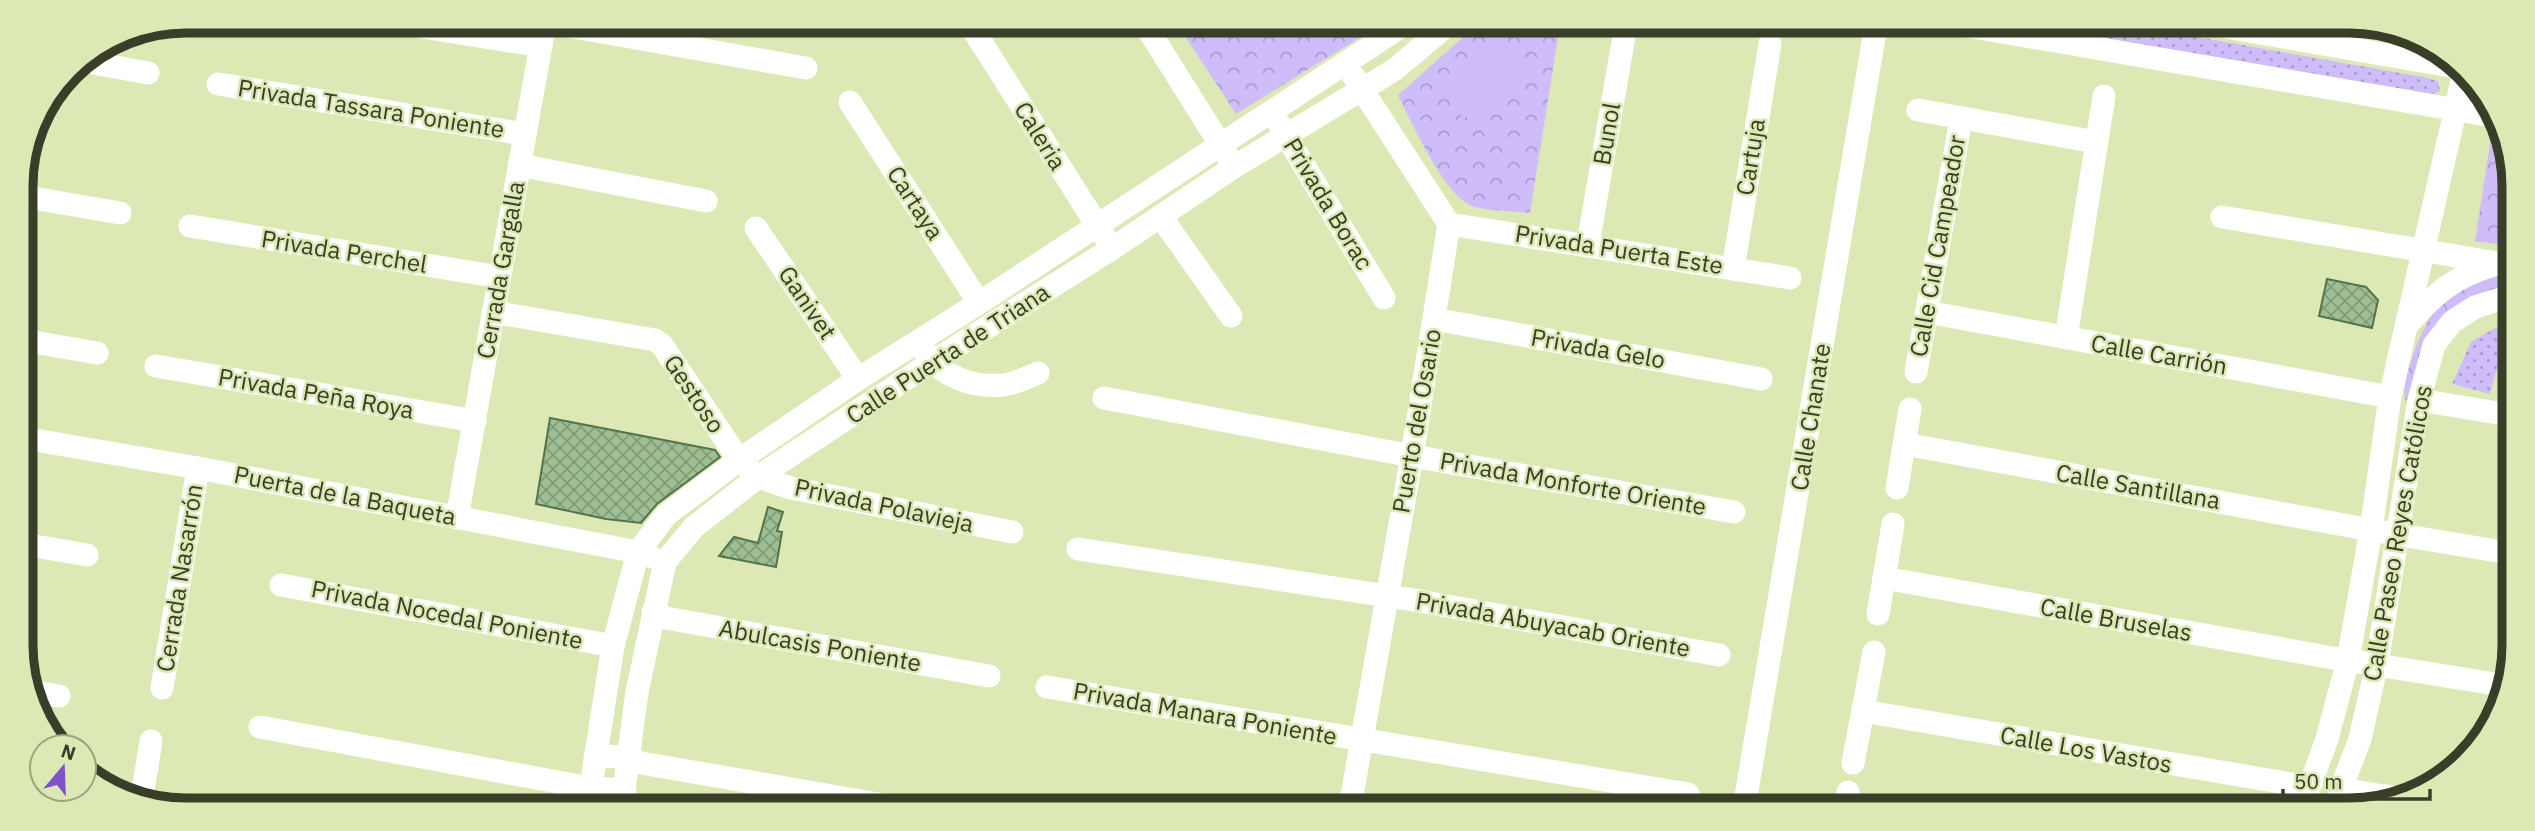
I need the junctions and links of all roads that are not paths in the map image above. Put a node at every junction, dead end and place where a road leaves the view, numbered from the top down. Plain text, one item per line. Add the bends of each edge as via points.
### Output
1 (1393, 33) edge
2 (1438, 33) edge
3 (1625, 33) edge
4 (1876, 33) edge
5 (2007, 33) edge
6 (2259, 33) edge
7 (483, 34) edge
8 (543, 34) edge
9 (612, 34) edge
10 (976, 34) edge
11 (1151, 34) edge
12 (1770, 44) dead end
13 (541, 46) junction
14 (95, 63) edge
15 (1345, 63) junction
16 (2440, 63) edge
17 (806, 68) dead end
18 (148, 73) dead end
19 (2462, 83) edge
20 (218, 84) dead end
21 (1362, 89) junction
22 (2104, 96) dead end
23 (850, 102) dead end
24 (1918, 110) dead end
25 (2455, 110) junction
26 (1270, 111) junction
27 (2484, 115) edge
28 (1961, 119) junction
29 (525, 134) junction
30 (1286, 135) junction
31 (2096, 142) junction
32 (1220, 144) junction
33 (519, 165) junction
34 (1234, 167) junction
35 (34, 198) edge
36 (706, 201) dead end
37 (120, 213) dead end
38 (1161, 217) junction
39 (2222, 217) dead end
40 (1449, 224) junction
41 (1098, 225) junction
42 (190, 226) dead end
43 (756, 228) dead end
44 (1588, 244) junction
45 (1113, 248) junction
46 (2422, 250) junction
47 (2502, 263) edge
48 (2502, 265) edge
49 (1734, 269) junction
50 (499, 278) junction
51 (1790, 278) dead end
52 (1384, 298) dead end
53 (2502, 299) edge
54 (979, 303) junction
55 (493, 312) junction
56 (1927, 312) junction
57 (1231, 316) dead end
58 (1434, 319) junction
59 (2404, 328) junction
60 (2066, 338) junction
61 (917, 341) junction
62 (34, 342) edge
63 (97, 353) dead end
64 (932, 362) junction
65 (156, 366) dead end
66 (1916, 372) dead end
67 (1038, 373) dead end
68 (858, 379) junction
69 (1761, 379) dead end
70 (2390, 397) junction
71 (1104, 398) dead end
72 (2419, 400) junction
73 (1910, 409) dead end
74 (2502, 414) edge
75 (475, 421) junction
76 (33, 440) edge
77 (1905, 444) junction
78 (1412, 456) junction
79 (739, 460) junction
80 (198, 468) junction
81 (758, 477) junction
82 (1897, 488) dead end
83 (1734, 512) dead end
84 (457, 517) junction
85 (1893, 524) dead end
86 (2371, 530) junction
87 (1012, 532) dead end
88 (2398, 534) junction
89 (33, 546) edge
90 (1078, 549) dead end
91 (638, 552) junction
92 (2502, 552) edge
93 (87, 555) dead end
94 (665, 562) junction
95 (1884, 578) junction
96 (281, 584) dead end
97 (1387, 596) junction
98 (653, 612) junction
99 (1878, 614) dead end
100 (613, 646) junction
101 (1874, 652) dead end
102 (1719, 655) dead end
103 (2347, 660) junction
104 (2377, 664) junction
105 (989, 676) dead end
106 (2497, 684) edge
107 (1047, 687) dead end
108 (162, 688) dead end
109 (41, 693) edge
110 (59, 696) dead end
111 (1863, 711) junction
112 (260, 727) dead end
113 (1362, 740) junction
114 (151, 741) dead end
115 (595, 756) junction
116 (629, 757) junction
117 (1853, 763) dead end
118 (2309, 787) junction
119 (143, 791) edge
120 (1688, 794) dead end
121 (589, 797) edge
122 (1352, 797) edge
123 (1746, 797) edge
124 (2306, 797) edge
125 (2337, 797) edge
126 (617, 798) edge
127 (624, 798) edge
128 (842, 798) edge

1 - 15 street, Calle Puerta de Triana
2 - 21 street, Calle Puerta de Triana via 1394,70
3 - 44 street, Bunol
4 - 123 street, Calle Chanate
5 - 25 street
6 - 16 street
7 - 13 street
8 - 13 street, Cerrada Gargalla
9 - 17 street
10 - 41 street, Caleria
11 - 32 street
12 - 49 street, Cartuja
13 - 29 street, Cerrada Gargalla
14 - 18 street
15 - 21 street
15 - 26 street, Calle Puerta de Triana
19 - 25 street, Calle Paseo Reyes Católicos
20 - 29 street, Privada Tassara Poniente
21 - 30 street, Calle Puerta de Triana
21 - 40 street
22 - 31 street
23 - 54 street, Cartaya
24 - 28 street
25 - 27 street
25 - 46 street, Calle Paseo Reyes Católicos
26 - 30 street, Privada Borac
26 - 32 street, Calle Puerta de Triana
28 - 31 street
28 - 56 street, Calle Cid Campeador
29 - 33 street, Cerrada Gargalla
30 - 34 street, Calle Puerta de Triana
30 - 52 street, Privada Borac
31 - 60 street
32 - 34 street
32 - 41 street, Calle Puerta de Triana
33 - 36 street
33 - 50 street, Cerrada Gargalla
34 - 38 street, Calle Puerta de Triana
35 - 37 street
38 - 45 street, Calle Puerta de Triana
38 - 57 street
39 - 46 street
40 - 44 street, Privada Puerta Este
40 - 58 street, Puerto del Osario
41 - 45 street, Caleria
41 - 54 street, Calle Puerta de Triana
42 - 50 street, Privada Perchel
43 - 68 street, Ganivet
44 - 49 street, Privada Puerta Este
45 - 64 street, Calle Puerta de Triana
46 - 47 street
46 - 59 street, Calle Paseo Reyes Católicos
48 - 59 street via 2473,271 2452,282
49 - 51 street, Privada Puerta Este
50 - 55 street, Cerrada Gargalla
53 - 72 street, Calle Paseo Reyes Católicos via 2475,307 2452,322 2434,345
54 - 61 street, Calle Puerta de Triana
55 - 75 street, Cerrada Gargalla
55 - 79 street, Gestoso via 655,340
56 - 60 street, Calle Carrión
56 - 66 street, Calle Cid Campeador
58 - 69 street, Privada Gelo
58 - 78 street, Puerto del Osario
59 - 70 street, Calle Paseo Reyes Católicos
60 - 70 street, Calle Carrión
61 - 64 street
61 - 68 street, Calle Puerta de Triana
62 - 63 street
64 - 67 street via 952,376 988,384 1001,385
64 - 81 street, Calle Puerta de Triana
65 - 75 street, Privada Peña Roya
68 - 79 street, Calle Puerta de Triana
70 - 86 street, Calle Paseo Reyes Católicos
71 - 78 street, Privada Monforte Oriente
72 - 74 street
72 - 88 street, Calle Paseo Reyes Católicos
73 - 77 street
75 - 84 street, Cerrada Gargalla
76 - 80 street, Puerta de la Baqueta
77 - 82 street
77 - 86 street, Calle Santillana
78 - 83 street, Privada Monforte Oriente
78 - 97 street, Puerto del Osario
79 - 81 street, Gestoso
79 - 91 street, Calle Puerta de Triana via 666,515
80 - 84 street, Puerta de la Baqueta
80 - 108 street, Cerrada Nasarrón
81 - 87 street, Privada Polavieja via 791,488
81 - 94 street, Calle Puerta de Triana via 694,527
84 - 91 street, Puerta de la Baqueta
85 - 95 street
86 - 88 street, Calle Santillana
86 - 103 street, Calle Paseo Reyes Católicos
88 - 92 street, Calle Santillana
88 - 104 street, Calle Paseo Reyes Católicos
89 - 93 street
90 - 97 street, Privada Abuyacab Oriente
91 - 94 street, Puerta de la Baqueta
91 - 100 street, Calle Puerta de Triana
94 - 98 street, Calle Puerta de Triana
95 - 99 street
95 - 103 street, Calle Bruselas
96 - 100 street, Privada Nocedal Poniente
97 - 102 street, Privada Abuyacab Oriente
97 - 113 street, Puerto del Osario
98 - 105 street, Abulcasis Poniente
98 - 116 street, Calle Puerta de Triana
100 - 115 street, Calle Puerta de Triana
101 - 111 street
103 - 104 street, Calle Bruselas
103 - 118 street, Calle Paseo Reyes Católicos
104 - 106 street, Calle Bruselas
104 - 125 street, Calle Paseo Reyes Católicos via 2360,739
107 - 113 street, Privada Manara Poniente
109 - 110 street
111 - 117 street
111 - 118 street, Calle Los Vastos
112 - 121 street
113 - 120 street, Privada Manara Poniente
113 - 122 street, Puerto del Osario
114 - 119 street
115 - 116 street
115 - 121 street, Calle Puerta de Triana
116 - 127 street, Calle Puerta de Triana
116 - 128 street via 640,763
118 - 124 street, Calle Paseo Reyes Católicos
121 - 126 street

